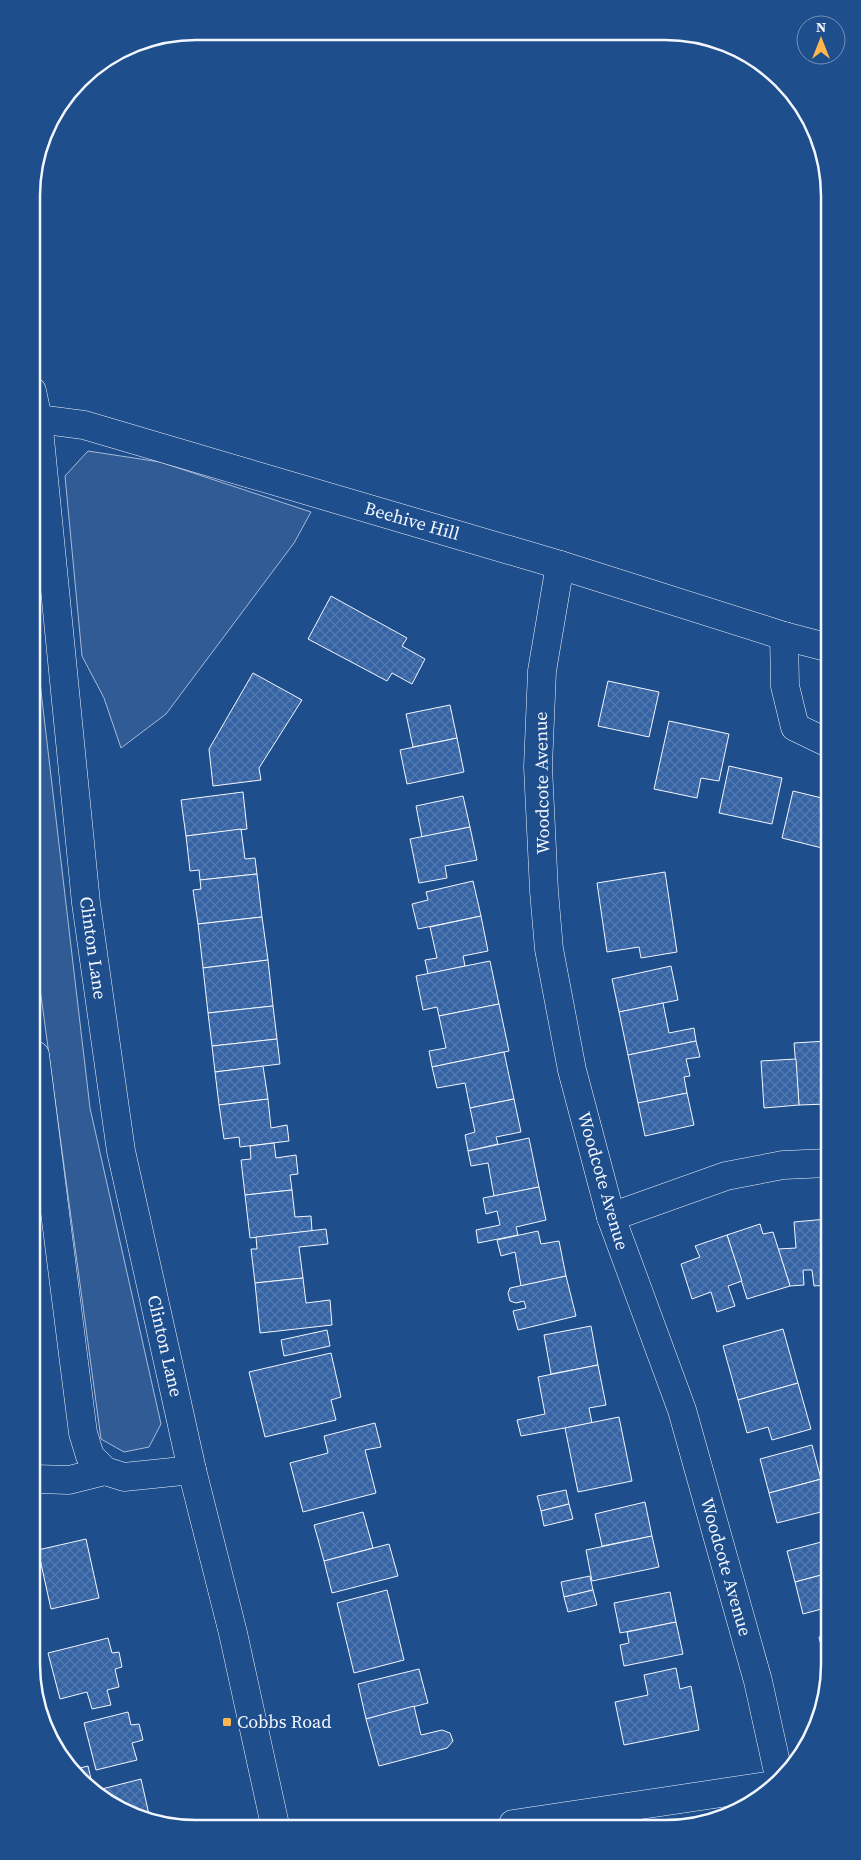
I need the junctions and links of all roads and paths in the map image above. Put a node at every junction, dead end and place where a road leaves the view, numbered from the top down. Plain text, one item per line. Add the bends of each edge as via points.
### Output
1 (40, 420) edge
2 (40, 466) edge
3 (560, 564) junction
4 (784, 636) junction
5 (821, 646) edge
6 (821, 740) edge
7 (40, 1094) edge
8 (821, 1163) edge
9 (611, 1217) junction
10 (105, 1470) junction
11 (192, 1470) junction
12 (40, 1478) edge
13 (778, 1771) edge
14 (761, 1787) edge
15 (274, 1820) edge
16 (540, 1820) edge

1 - 3 street, Beehive Hill via 84,424
2 - 11 street, Clinton Lane via 86,903 121,1151
3 - 4 street, Beehive Hill
3 - 9 street, Woodcote Avenue via 542,671 538,767 544,891 549,949 572,1070
4 - 5 street, Beehive Hill
4 - 6 street via 785,686 795,727
7 - 10 street via 83,1433 90,1456
8 - 9 street via 783,1165 726,1176
9 - 13 street, Woodcote Avenue via 682,1410 758,1681
10 - 11 street via 124,1477
10 - 12 street via 69,1480
11 - 15 street, Clinton Lane
14 - 16 street

